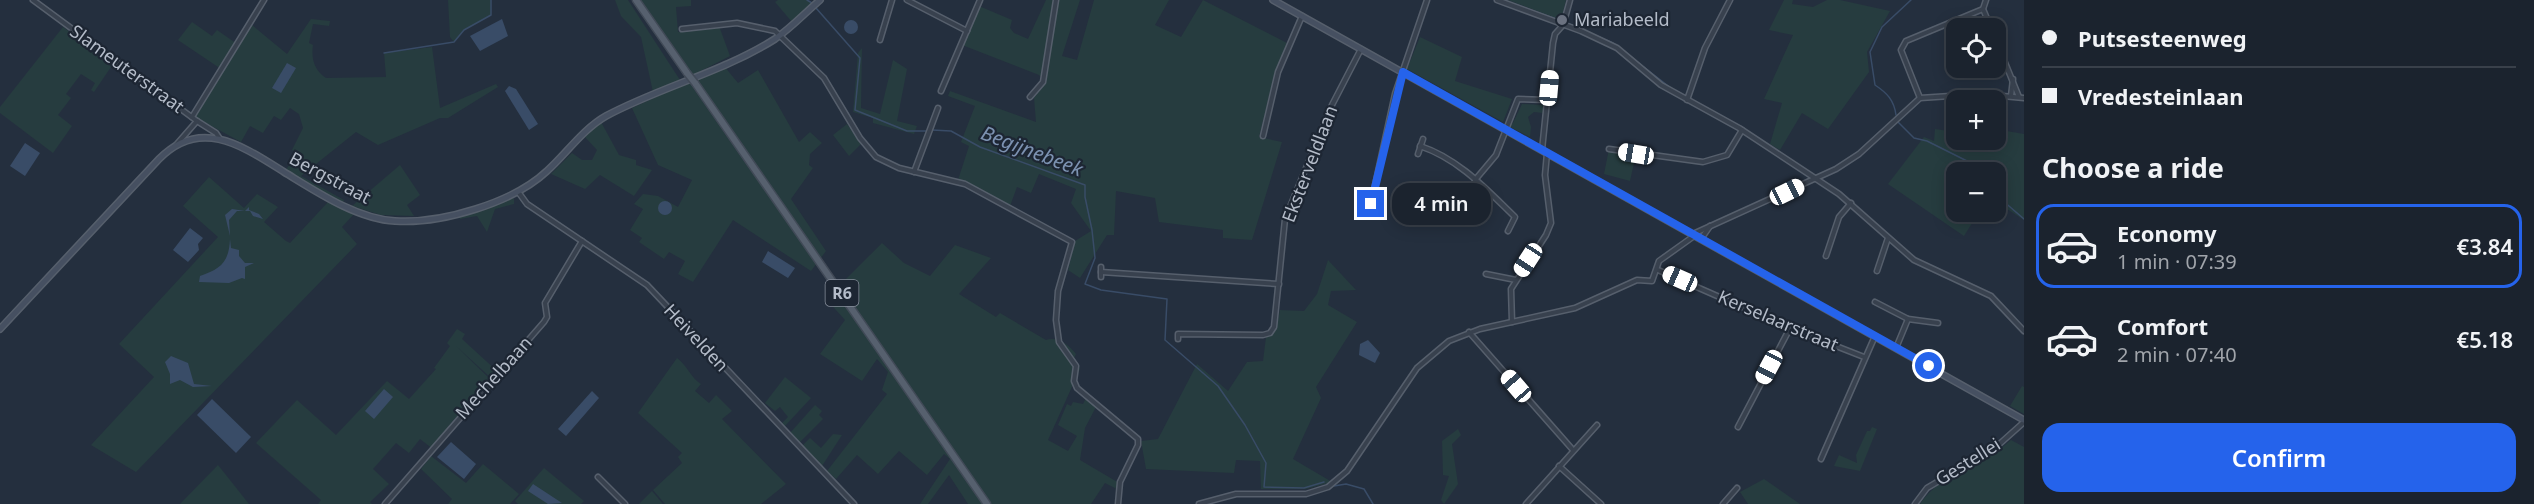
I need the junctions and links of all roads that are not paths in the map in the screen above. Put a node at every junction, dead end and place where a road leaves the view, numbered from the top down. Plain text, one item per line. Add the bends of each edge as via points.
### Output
1 (33, 0) edge
2 (264, 0) edge
3 (636, 0) edge
4 (820, 0) edge
5 (892, 0) edge
6 (907, 0) edge
7 (980, 0) edge
8 (1056, 0) edge
9 (1273, 0) edge
10 (1428, 0) edge
11 (1497, 0) edge
12 (1570, 0) edge
13 (1730, 0) edge
14 (1986, 0) edge
15 (1983, 9) junction
16 (1302, 16) junction
17 (1987, 18) edge
18 (1563, 25) junction
19 (682, 29) dead end
20 (967, 31) junction
21 (781, 35) junction
22 (880, 40) dead end
23 (1361, 49) junction
24 (2006, 63) edge
25 (1403, 72) junction
26 (2013, 79) junction
27 (941, 92) dead end
28 (2011, 96) junction
29 (1030, 97) dead end
30 (1920, 98) junction
31 (2022, 98) edge
32 (1547, 100) junction
33 (1687, 100) junction
34 (938, 108) dead end
35 (192, 117) junction
36 (197, 121) junction
37 (1506, 127) junction
38 (1742, 130) junction
39 (1263, 136) dead end
40 (220, 139) junction
41 (1423, 139) dead end
42 (176, 145) junction
43 (1420, 146) junction
44 (1609, 149) dead end
45 (1544, 151) junction
46 (1418, 154) dead end
47 (914, 172) junction
48 (1816, 178) junction
49 (1475, 180) junction
50 (519, 193) junction
51 (1851, 203) junction
52 (1370, 208) dead end
53 (1713, 224) junction
54 (1508, 231) dead end
55 (1686, 231) junction
56 (1696, 236) junction
57 (1888, 238) junction
58 (582, 241) junction
59 (1678, 246) junction
60 (1826, 256) dead end
61 (1658, 270) junction
62 (1877, 271) dead end
63 (1101, 272) dead end
64 (1486, 274) dead end
65 (1516, 280) junction
66 (1278, 284) junction
67 (1875, 302) dead end
68 (1908, 320) junction
69 (1512, 322) junction
70 (1938, 323) dead end
71 (1790, 328) junction
72 (0, 329) edge
73 (2024, 331) edge
74 (1469, 332) junction
75 (1875, 336) junction
76 (1178, 339) dead end
77 (1896, 348) junction
78 (1864, 357) junction
79 (2024, 421) edge
80 (1597, 425) dead end
81 (1738, 427) dead end
82 (1574, 450) junction
83 (1821, 459) dead end
84 (1559, 466) junction
85 (598, 477) dead end
86 (1737, 488) dead end
87 (385, 504) edge
88 (625, 504) edge
89 (854, 504) edge
90 (987, 504) edge
91 (1118, 504) edge
92 (1199, 504) edge
93 (1526, 504) edge
94 (1601, 504) edge
95 (1723, 504) edge
96 (1915, 504) edge

1 - 35 street, Slameuterstraat
2 - 35 street
3 - 90 main road, R6, bridge
4 - 21 street, Bergstraat
5 - 22 street
6 - 20 street
7 - 20 street
8 - 29 street via 1043,82
9 - 16 street
10 - 25 street
11 - 18 street
12 - 18 street
13 - 33 street via 1705,48
14 - 15 street
15 - 17 street
15 - 30 street via 1906,41 1901,50
16 - 23 street
16 - 39 street via 1278,72
18 - 32 street via 1555,34
18 - 33 street via 1617,48 1661,85
19 - 21 street via 737,23
20 - 27 street
21 - 47 street via 824,78 870,153
21 - 50 street, Bergstraat via 605,117
23 - 25 street
23 - 66 street, Eksterveldlaan via 1332,105 1285,219
24 - 26 street
25 - 37 street
25 - 52 street
26 - 28 street
26 - 31 street
28 - 30 street via 1959,94
28 - 31 street
30 - 48 street via 1859,154
32 - 37 street via 1518,99
32 - 45 street
33 - 38 street
34 - 47 street
35 - 36 street, Slameuterstraat
36 - 40 street, Slameuterstraat via 216,132
36 - 42 street
37 - 45 street
37 - 49 street via 1496,155
38 - 44 street via 1727,155 1703,162
38 - 48 street
40 - 42 street, Bergstraat via 201,138
40 - 50 street, Bergstraat via 243,147 341,203 384,220 423,220 502,201
41 - 43 street
42 - 72 street, Bergstraat
43 - 46 street
43 - 49 street via 1445,156
45 - 55 street
45 - 65 street via 1551,223
47 - 91 street via 965,184 1072,242 1056,302 1059,342 1076,366 1077,388 1136,436 1139,443 1120,482
48 - 51 street
48 - 53 street
49 - 54 street via 1515,217
50 - 58 street, Heivelden via 527,204
51 - 57 street
51 - 60 street via 1839,217
53 - 56 street
53 - 56 street
55 - 56 street
55 - 59 street
56 - 59 street
56 - 75 street
57 - 62 street
57 - 73 street via 1914,260 1991,296
58 - 87 street, Mechelbaan via 545,303 544,322
58 - 89 street, Heivelden via 647,285
59 - 61 street via 1659,261
61 - 69 street via 1652,281 1637,279 1575,308
61 - 71 street, Kerselaarstraat
63 - 66 street
64 - 65 street
65 - 69 street via 1510,292
66 - 76 street, Eksterveldlaan via 1270,333 1178,334
67 - 68 street
68 - 70 street
68 - 77 street
69 - 74 street
71 - 78 street, Kerselaarstraat
71 - 81 street
74 - 82 street
74 - 92 street via 1425,360 1347,471 1328,487 1306,494 1236,494
75 - 77 street
75 - 78 street
77 - 79 street
78 - 83 street
79 - 96 street, Gestellei via 1995,448 1927,488
80 - 82 street
82 - 84 street
84 - 93 street
84 - 94 street
85 - 88 street
86 - 95 street

